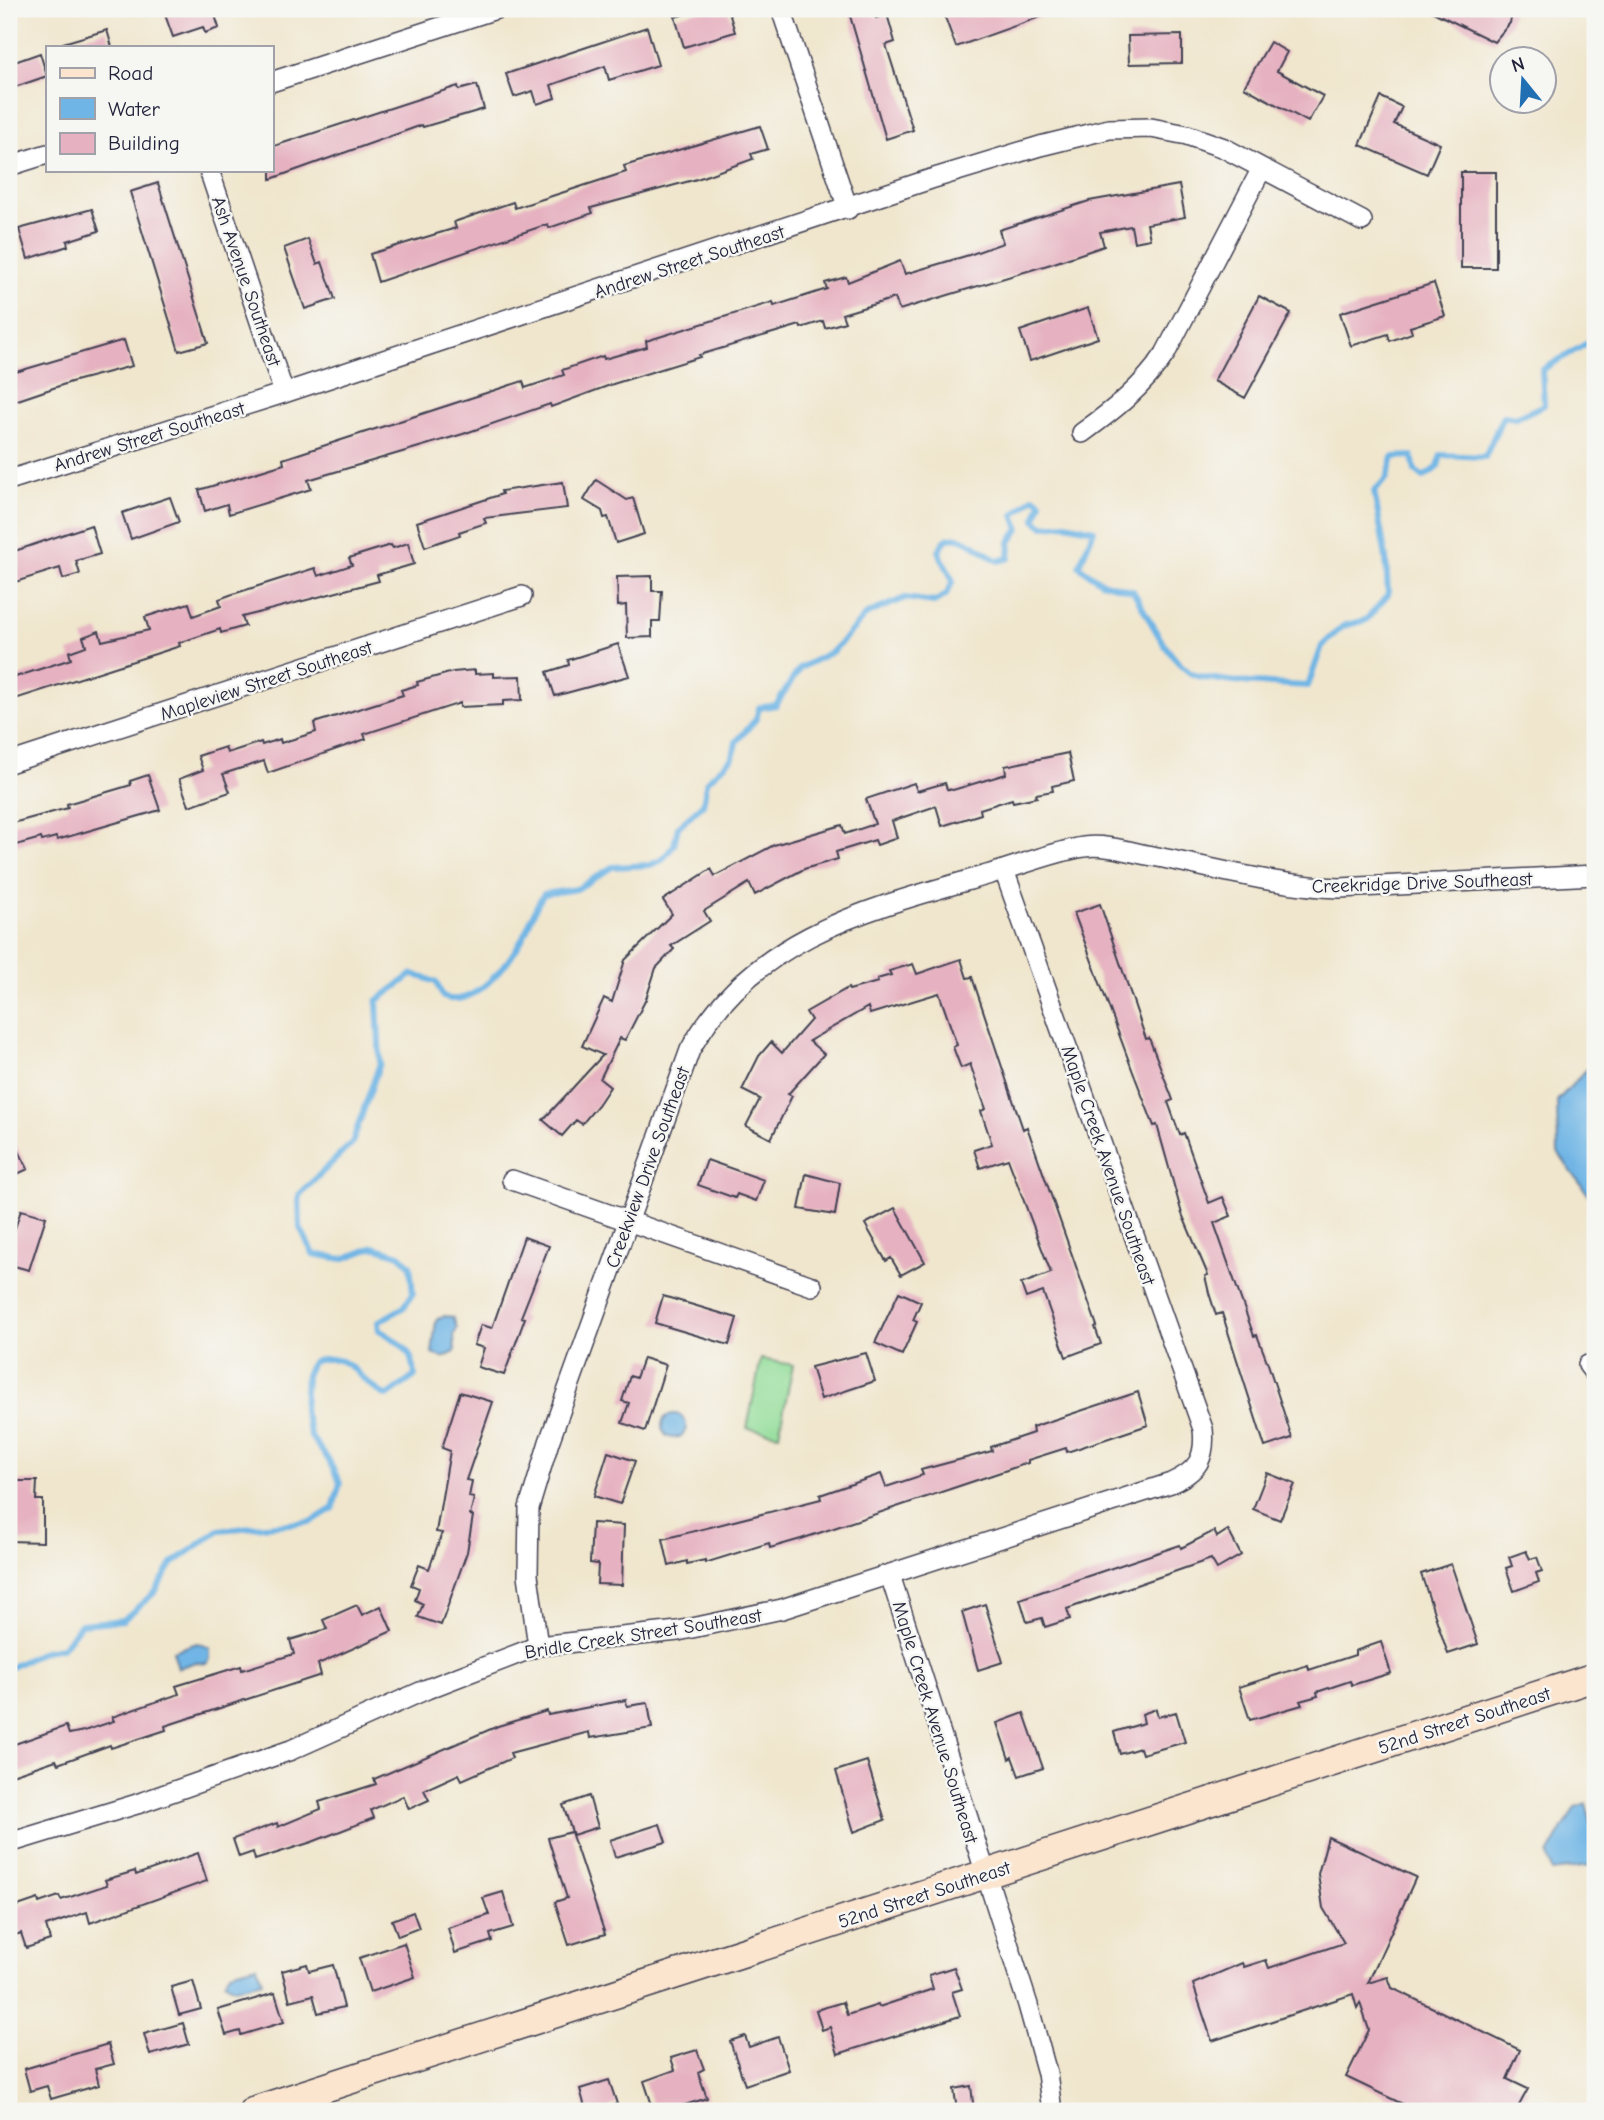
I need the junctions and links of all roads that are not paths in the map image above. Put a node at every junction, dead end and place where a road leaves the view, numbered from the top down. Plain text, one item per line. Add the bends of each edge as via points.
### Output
1 (496, 9) edge
2 (782, 9) edge
3 (273, 81) edge
4 (46, 154) edge
5 (9, 166) edge
6 (1261, 170) junction
7 (210, 172) edge
8 (848, 209) junction
9 (1362, 221) dead end
10 (284, 393) junction
11 (1082, 433) dead end
12 (9, 480) edge
13 (522, 596) dead end
14 (9, 763) edge
15 (1004, 870) junction
16 (1595, 875) edge
17 (512, 1180) dead end
18 (628, 1220) junction
19 (812, 1286) dead end
20 (1201, 1462) joint
21 (890, 1575) junction
22 (538, 1646) junction
23 (1595, 1677) edge
24 (9, 1843) edge
25 (984, 1874) junction
26 (253, 2111) edge
27 (1052, 2111) edge

1 - 3 street
2 - 8 street
4 - 5 street
6 - 8 street, Andrew Street Southeast via 1224,148 1187,135 1151,128 1109,129 1028,149
6 - 9 street, Andrew Street Southeast
6 - 11 street via 1159,363 1129,399
7 - 10 street, Ash Avenue Southeast
8 - 10 street, Andrew Street Southeast
10 - 12 street, Andrew Street Southeast
13 - 14 street, Mapleview Street Southeast
15 - 16 street, Creekridge Drive Southeast via 1085,846 1306,887
15 - 18 street, Creekview Drive Southeast via 815,931 739,985 702,1026 690,1049
15 - 20 street, Maple Creek Avenue Southeast via 1203,1429
17 - 18 street
18 - 19 street
18 - 22 street, Creekview Drive Southeast via 529,1508 528,1575
20 - 21 street, Bridle Creek Street Southeast via 1171,1483
21 - 22 street, Bridle Creek Street Southeast via 732,1621
21 - 25 street, Maple Creek Avenue Southeast
22 - 24 street, Bridle Creek Street Southeast via 291,1750
23 - 25 main road, 52nd Street Southeast
25 - 26 main road, 52nd Street Southeast
25 - 27 street, Maple Creek Avenue Southeast via 1047,2073

